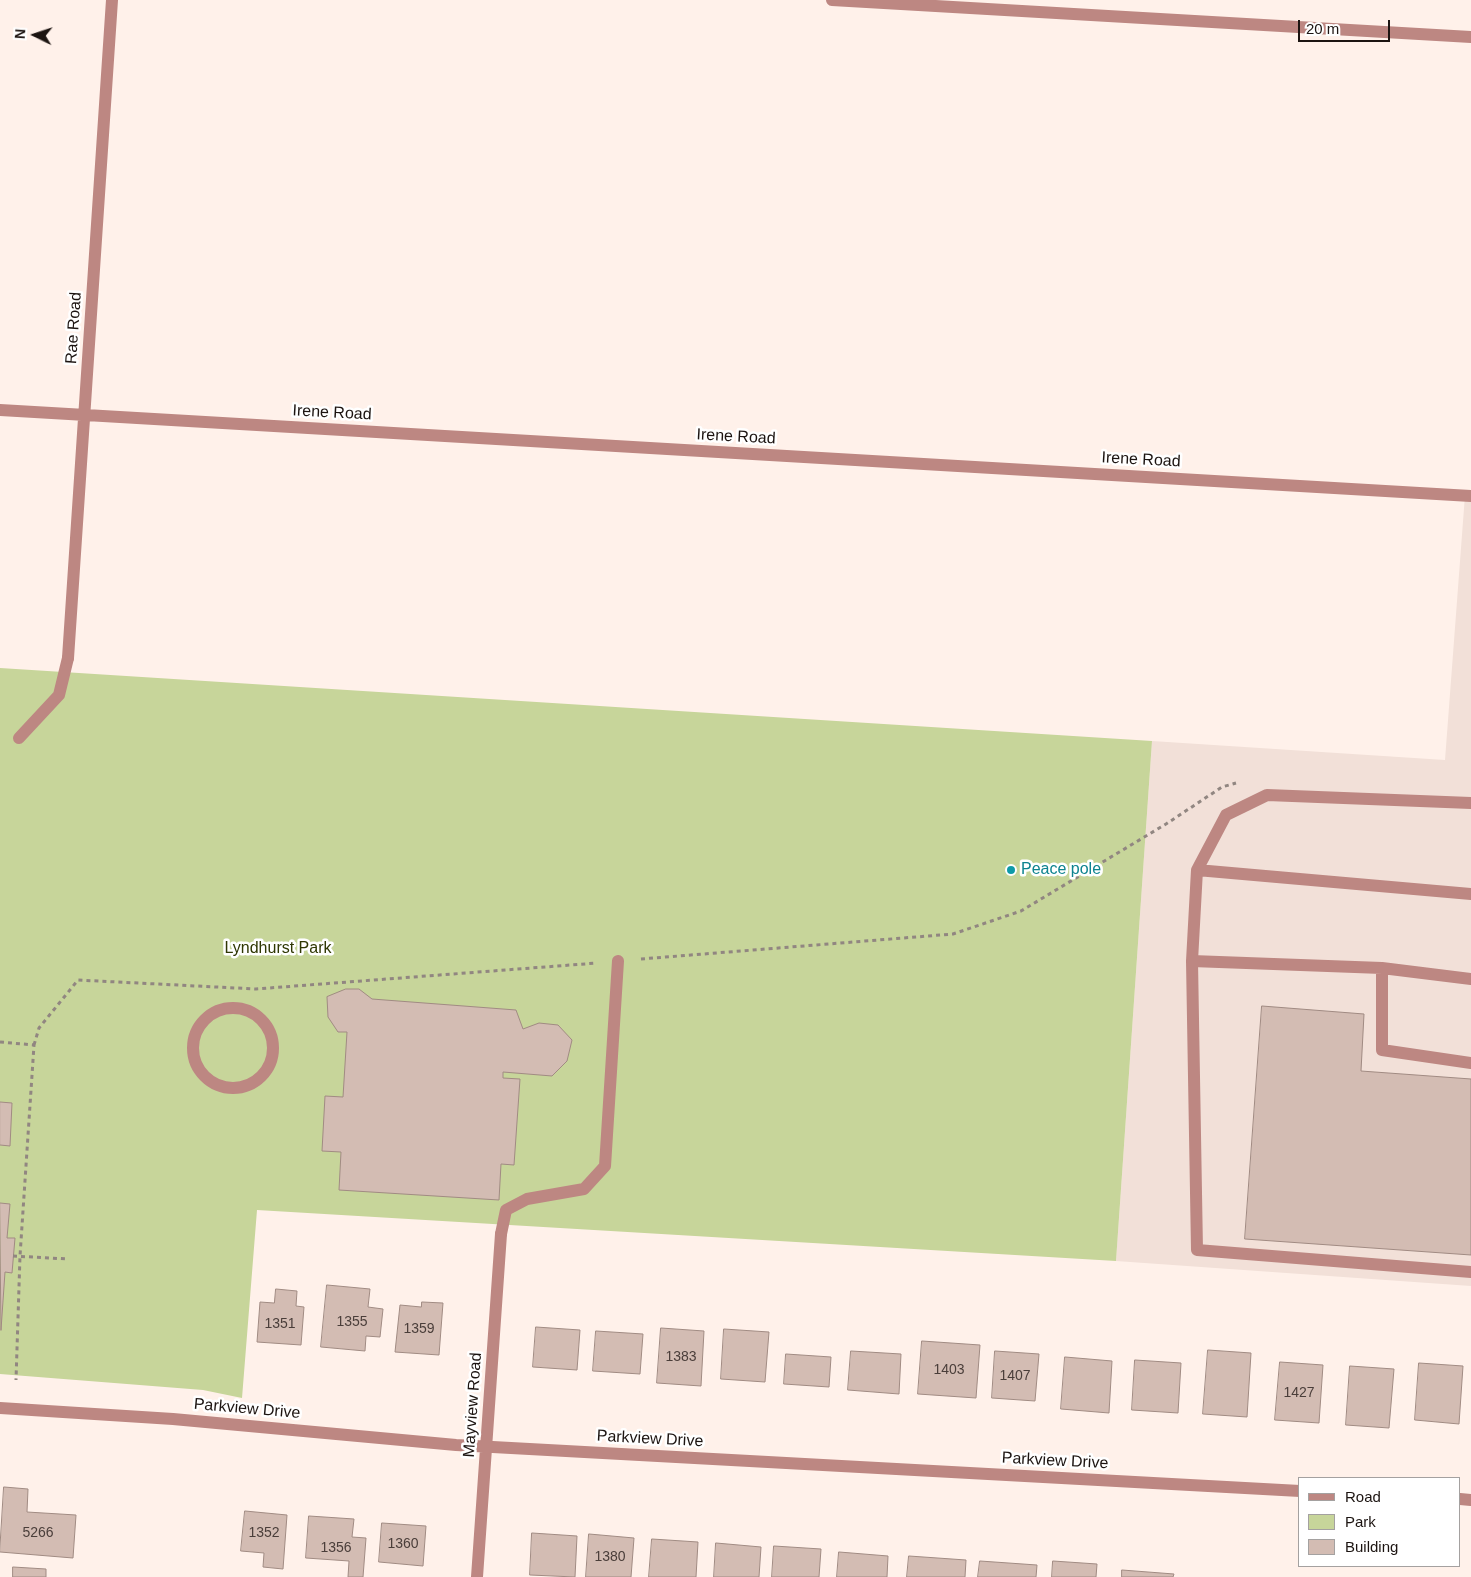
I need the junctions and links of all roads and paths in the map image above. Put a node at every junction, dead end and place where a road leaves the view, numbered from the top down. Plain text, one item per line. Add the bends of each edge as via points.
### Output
1 (112, 0) edge
2 (832, 0) edge
3 (1471, 37) edge
4 (0, 410) edge
5 (85, 415) junction
6 (1471, 496) edge
7 (19, 738) dead end
8 (1240, 782) dead end
9 (1471, 803) edge
10 (1197, 870) junction
11 (1471, 894) edge
12 (618, 961) junction
13 (1192, 962) junction
14 (1382, 968) junction
15 (1471, 978) edge
16 (271, 1036) joint
17 (0, 1042) edge
18 (34, 1045) junction
19 (1471, 1063) edge
20 (13, 1256) dead end
21 (20, 1256) junction
22 (68, 1258) dead end
23 (1471, 1272) edge
24 (16, 1380) dead end
25 (0, 1408) edge
26 (486, 1446) junction
27 (1298, 1491) edge
28 (477, 1577) edge

1 - 5 street, Rae Road
2 - 3 street
4 - 5 street, Irene Road
5 - 6 street, Irene Road
5 - 7 street, Rae Road via 68,658 59,695
8 - 12 path via 1222,788 1022,910 953,934
9 - 10 street via 1267,795 1226,815
10 - 11 street
10 - 13 street
12 - 18 path via 256,989 78,980 39,1028
12 - 26 street, Mayview Road via 605,1166 584,1189 527,1199 506,1210 502,1222
13 - 14 street
13 - 23 street via 1197,1250
14 - 15 street
14 - 19 street via 1382,1050
16 - 16 street via 265,1024 244,1009 218,1010 198,1027 193,1040 197,1066 215,1084 228,1088 254,1082 270,1062
17 - 18 path
18 - 21 path
20 - 21 path
21 - 22 path
21 - 24 path
25 - 26 street, Parkview Drive via 174,1419
26 - 27 street, Parkview Drive
26 - 28 street, Mayview Road

